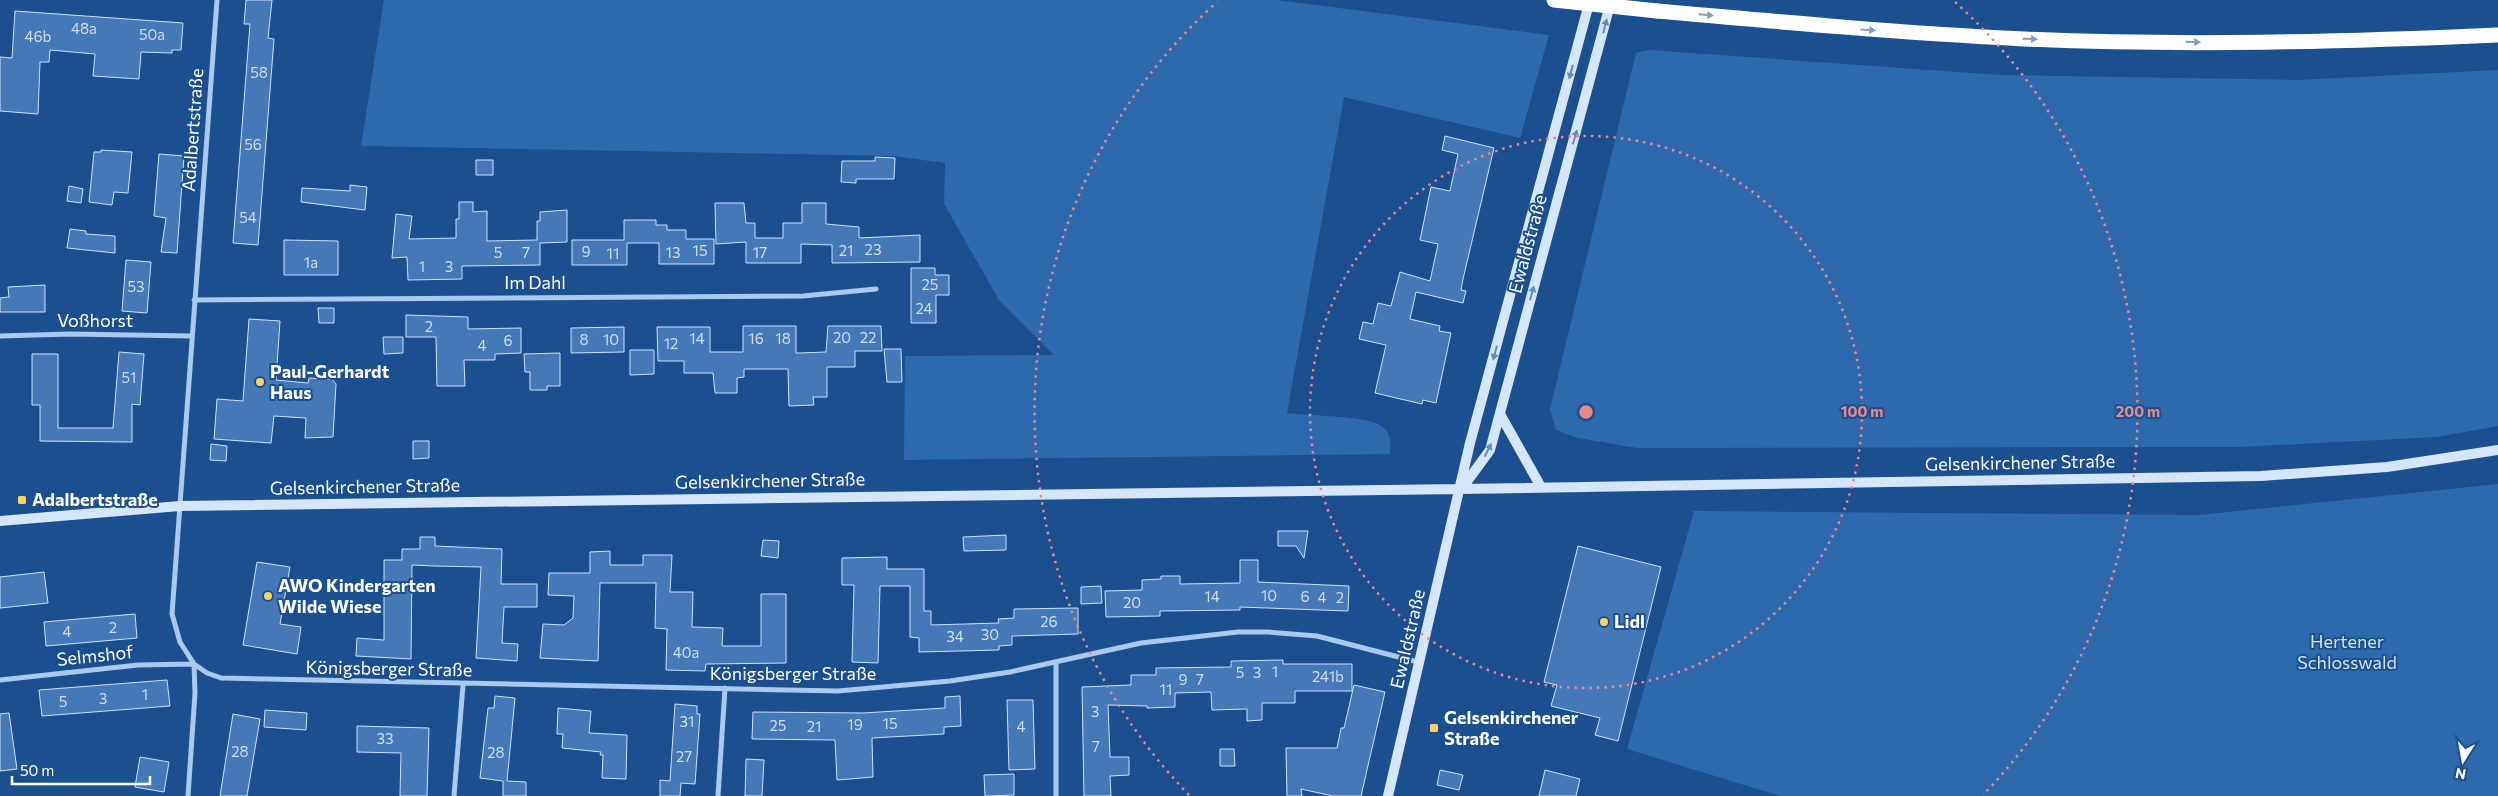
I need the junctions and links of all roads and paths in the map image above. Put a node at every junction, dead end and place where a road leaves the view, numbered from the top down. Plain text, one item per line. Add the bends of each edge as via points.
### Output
1 (217, 0) edge
2 (1554, 0) edge
3 (1590, 0) edge
4 (1612, 0) edge
5 (2498, 35) edge
6 (876, 289) dead end
7 (194, 300) junction
8 (0, 336) edge
9 (191, 336) junction
10 (1500, 414) junction
11 (2498, 450) edge
12 (1540, 487) junction
13 (1461, 489) junction
14 (180, 506) junction
15 (0, 521) edge
16 (1418, 662) junction
17 (1056, 663) junction
18 (194, 664) junction
19 (0, 680) edge
20 (463, 684) junction
21 (724, 688) junction
22 (188, 796) edge
23 (454, 796) edge
24 (718, 796) edge
25 (1056, 796) edge
26 (1388, 796) edge

1 - 7 street, Adalbertstraße
2 -> 5 highway, bridge via 1847,29 2026,39 2206,42
3 -> 13 main road, Ewaldstraße via 1470,444
10 -> 4 main road, Ewaldstraße
6 - 7 street, Im Dahl via 803,296
7 - 9 street, Adalbertstraße
8 - 9 street, Voßhorst
9 - 14 street, Adalbertstraße
10 - 12 main road
13 -> 10 main road, Ewaldstraße via 1490,450
11 - 12 main road, Gelsenkirchener Straße via 2387,467 2261,476
12 - 13 main road, Gelsenkirchener Straße
13 - 14 main road, Gelsenkirchener Straße
13 - 16 main road, Ewaldstraße
14 - 15 main road, Gelsenkirchener Straße
14 - 18 street, Adalbertstraße via 172,614 180,642
16 - 17 street, Königsberger Straße via 1341,640 1268,632 1201,635 1140,643
16 - 26 main road, Ewaldstraße
17 - 21 street, Königsberger Straße via 950,681 860,690
17 - 25 street
18 - 19 street, Selmshof via 138,665
18 - 20 street, Königsberger Straße via 221,678
18 - 22 street
20 - 21 street, Königsberger Straße
20 - 23 street
21 - 24 street

